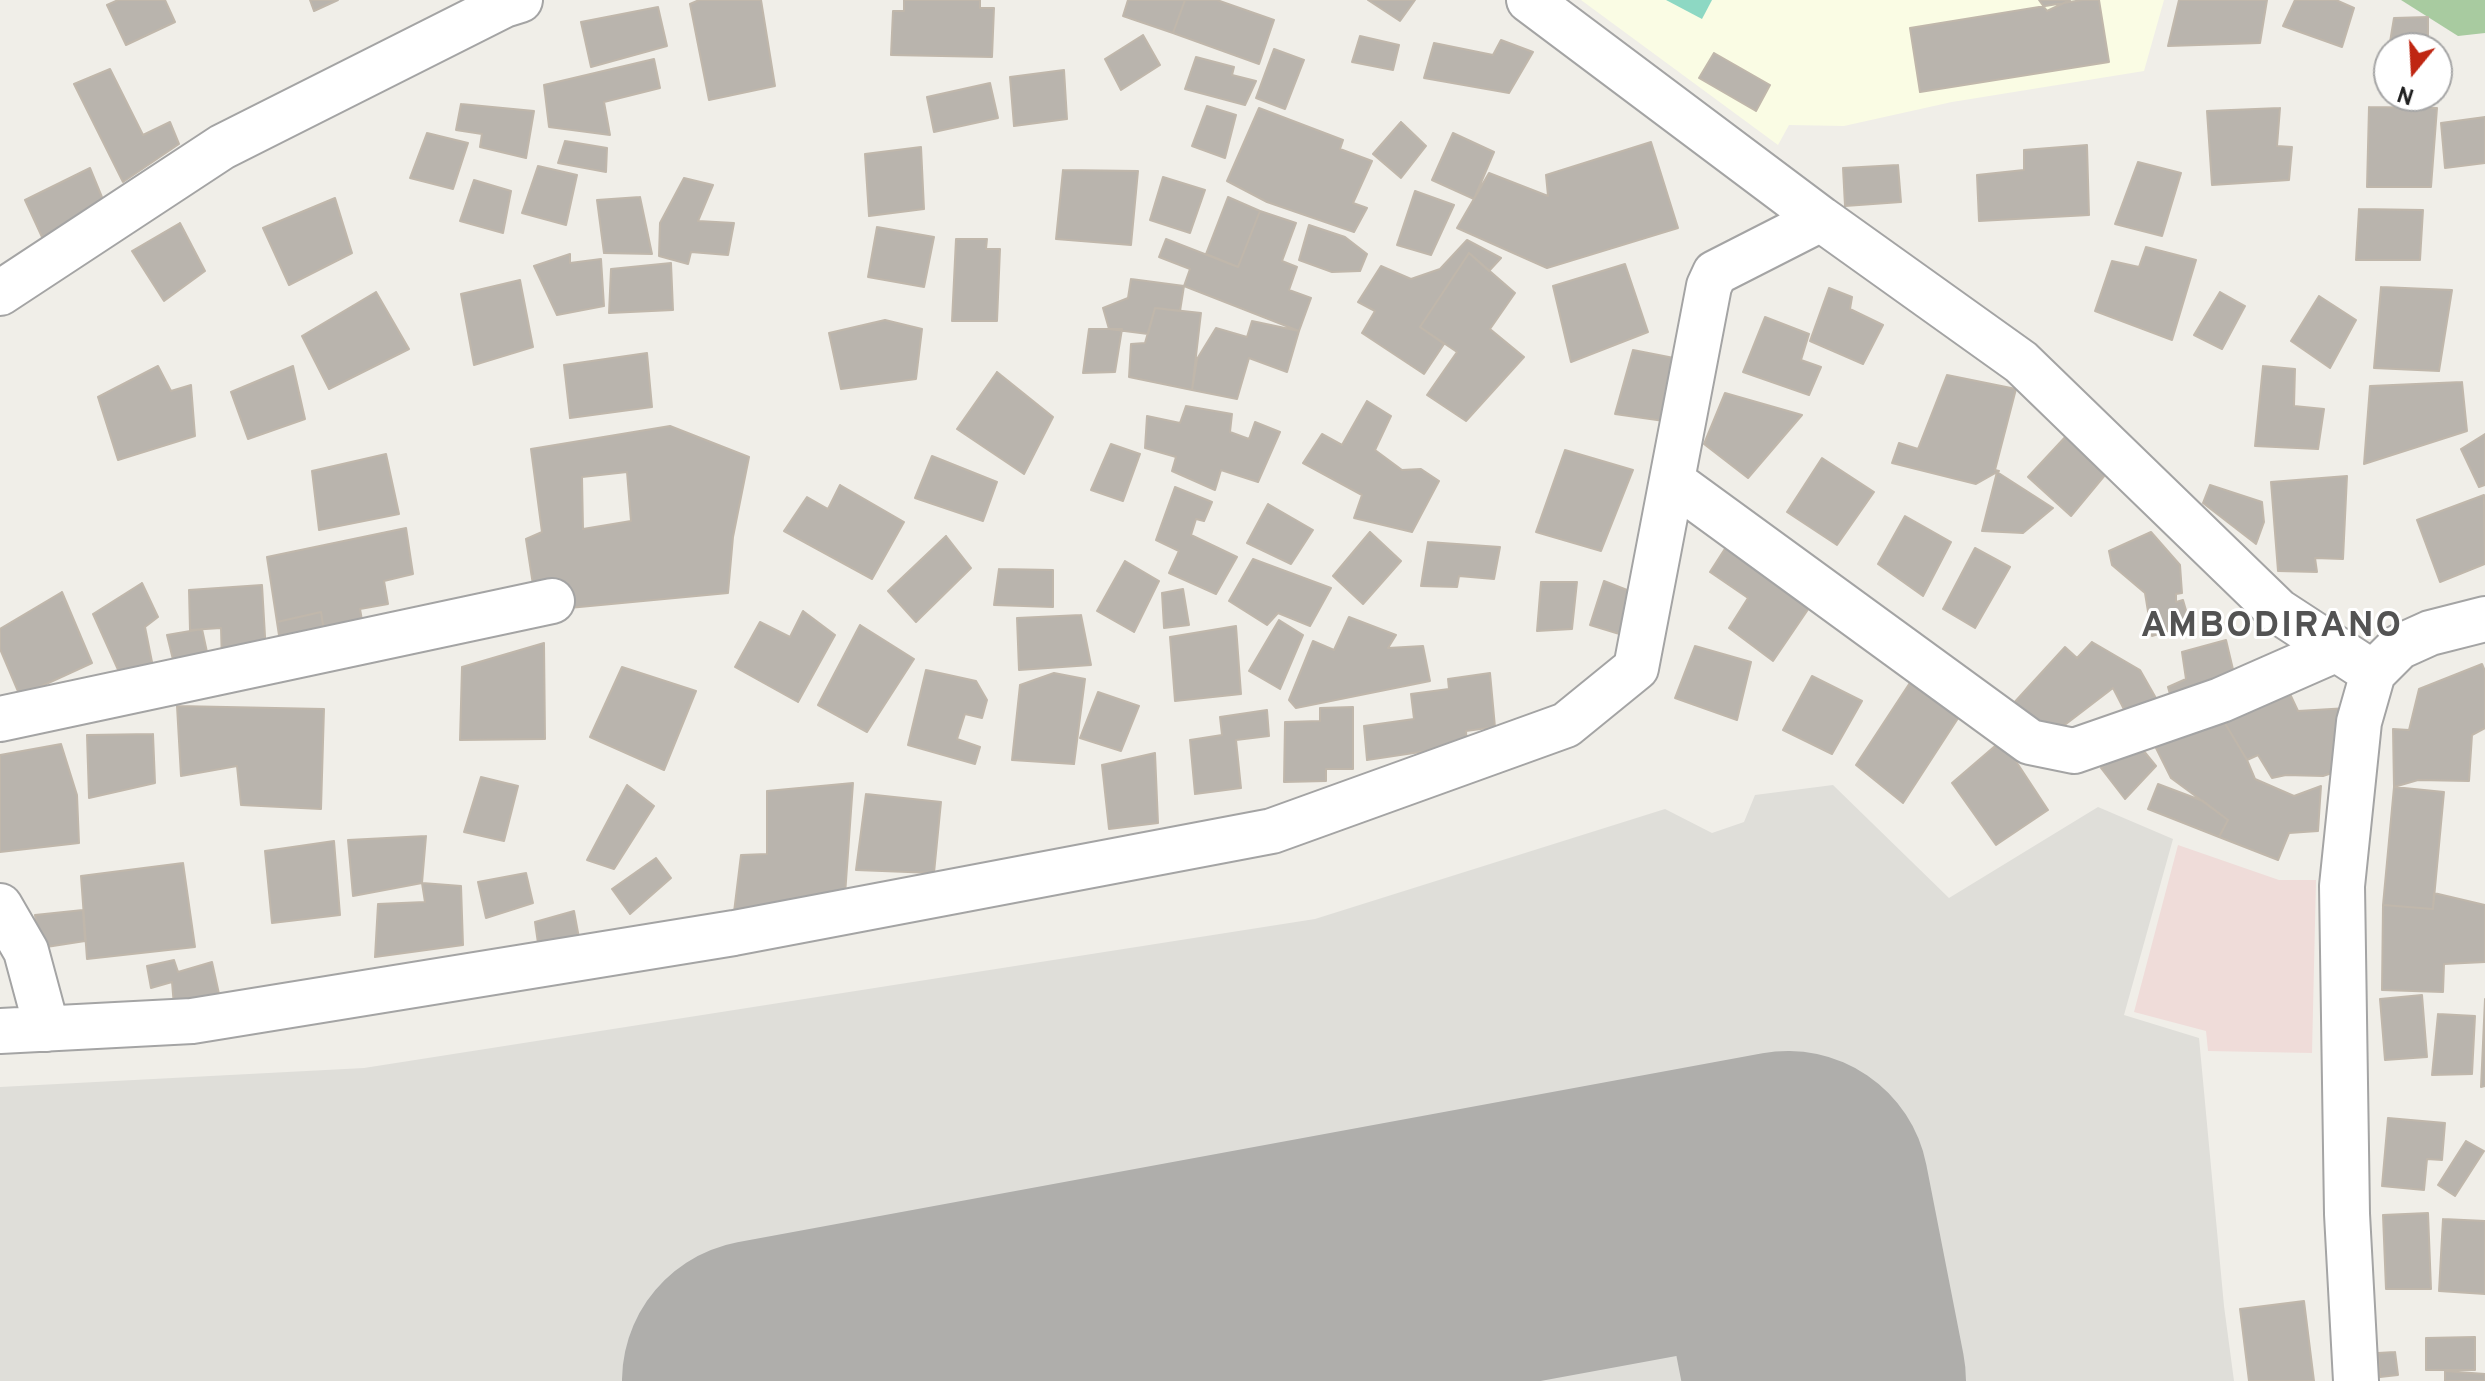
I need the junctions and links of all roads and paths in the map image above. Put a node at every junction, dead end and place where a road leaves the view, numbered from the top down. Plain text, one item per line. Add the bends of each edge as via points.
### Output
1 (520, 0) edge
2 (1529, 0) edge
3 (1821, 219) junction
4 (0, 293) edge
5 (1672, 481) junction
6 (552, 601) dead end
7 (2485, 619) edge
8 (2337, 649) junction
9 (2373, 673) junction
10 (0, 719) edge
11 (0, 906) edge
12 (47, 1029) junction
13 (0, 1031) edge
14 (2356, 1381) edge

1 - 4 street via 222,147
2 - 3 street
3 - 5 street via 1715,273
3 - 8 street via 2021,362 2278,611
5 - 8 street via 2030,742 2074,751 2221,700
5 - 12 street via 1636,668 1566,725 1272,831 734,933 192,1021
6 - 10 street
7 - 9 street via 2399,647
8 - 9 street
9 - 14 street via 2359,722 2342,886 2347,1214
11 - 12 street via 26,951
12 - 13 street

